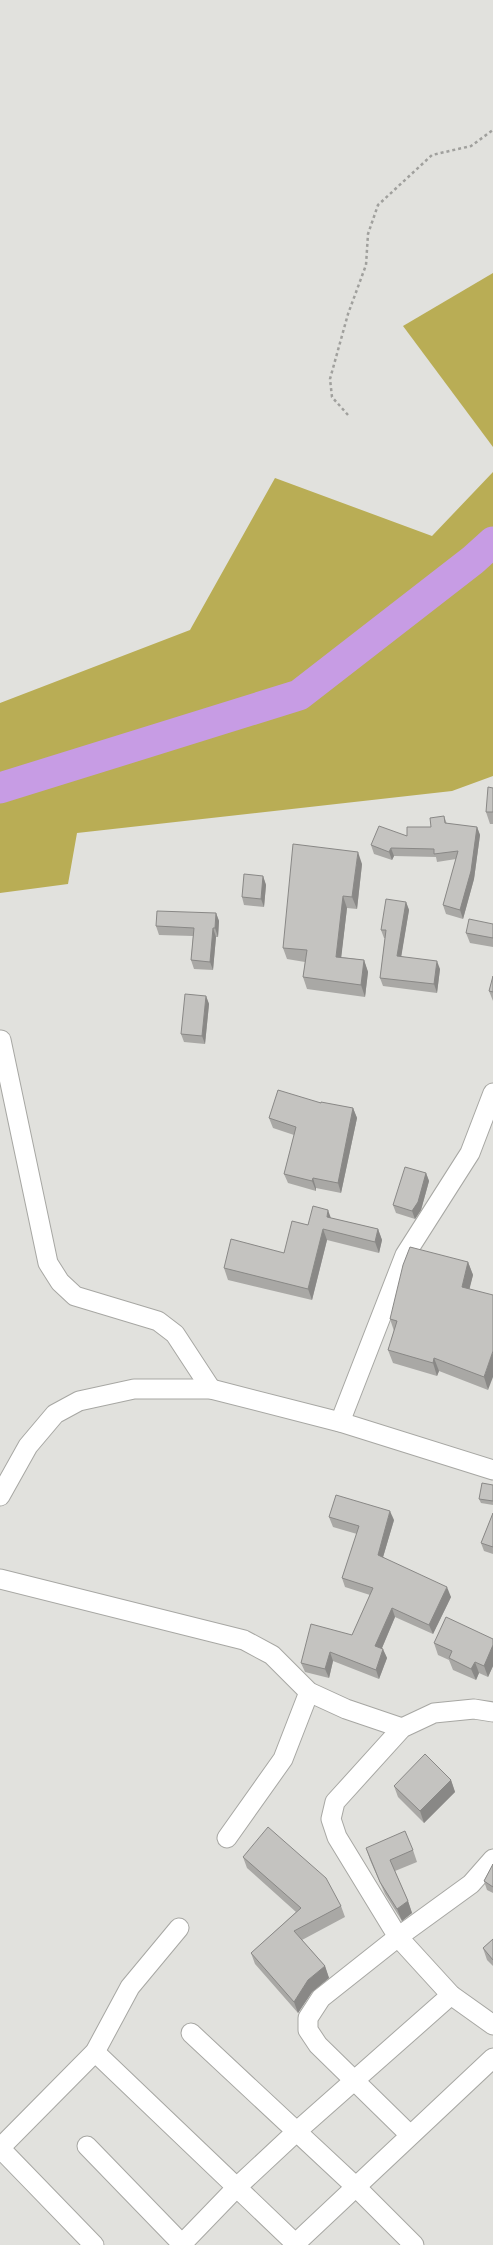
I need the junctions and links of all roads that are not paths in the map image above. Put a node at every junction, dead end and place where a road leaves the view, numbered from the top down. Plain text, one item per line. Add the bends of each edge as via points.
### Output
1 (1, 1040) dead end
2 (492, 1098) edge
3 (211, 1389) junction
4 (340, 1422) junction
5 (493, 1470) edge
6 (0, 1496) edge
7 (0, 1579) edge
8 (309, 1692) junction
9 (493, 1712) edge
10 (402, 1728) junction
11 (227, 1838) dead end
12 (493, 1859) edge
13 (179, 1928) dead end
14 (398, 1937) junction
15 (451, 1995) junction
16 (493, 2025) edge
17 (191, 2033) dead end
18 (95, 2052) junction
19 (493, 2058) edge
20 (355, 2080) junction
21 (296, 2132) junction
22 (410, 2135) junction
23 (87, 2146) dead end
24 (0, 2148) edge
25 (355, 2186) junction
26 (237, 2187) junction
27 (94, 2245) edge
28 (182, 2245) edge
29 (296, 2245) edge
30 (414, 2245) edge

1 - 3 street via 48,1263 60,1282 75,1296 158,1321 175,1334
2 - 4 street via 470,1153 405,1255
3 - 4 street
3 - 6 street via 134,1389 79,1401 55,1414 28,1446
4 - 5 street
7 - 8 street via 244,1640 272,1655
8 - 10 street via 346,1709
8 - 11 street via 283,1759
9 - 10 street via 474,1709 434,1713
10 - 14 street via 335,1802 331,1819 336,1837
12 - 14 street via 471,1884
13 - 18 street via 130,1987
14 - 15 street
14 - 20 street via 321,1998 308,2018 308,2030 318,2045
15 - 16 street
15 - 20 street
17 - 21 street
18 - 24 street
18 - 26 street
19 - 22 street
20 - 21 street
20 - 22 street
21 - 25 street
21 - 26 street
22 - 25 street
23 - 28 street
24 - 27 street
25 - 29 street
25 - 30 street
26 - 28 street
26 - 29 street

